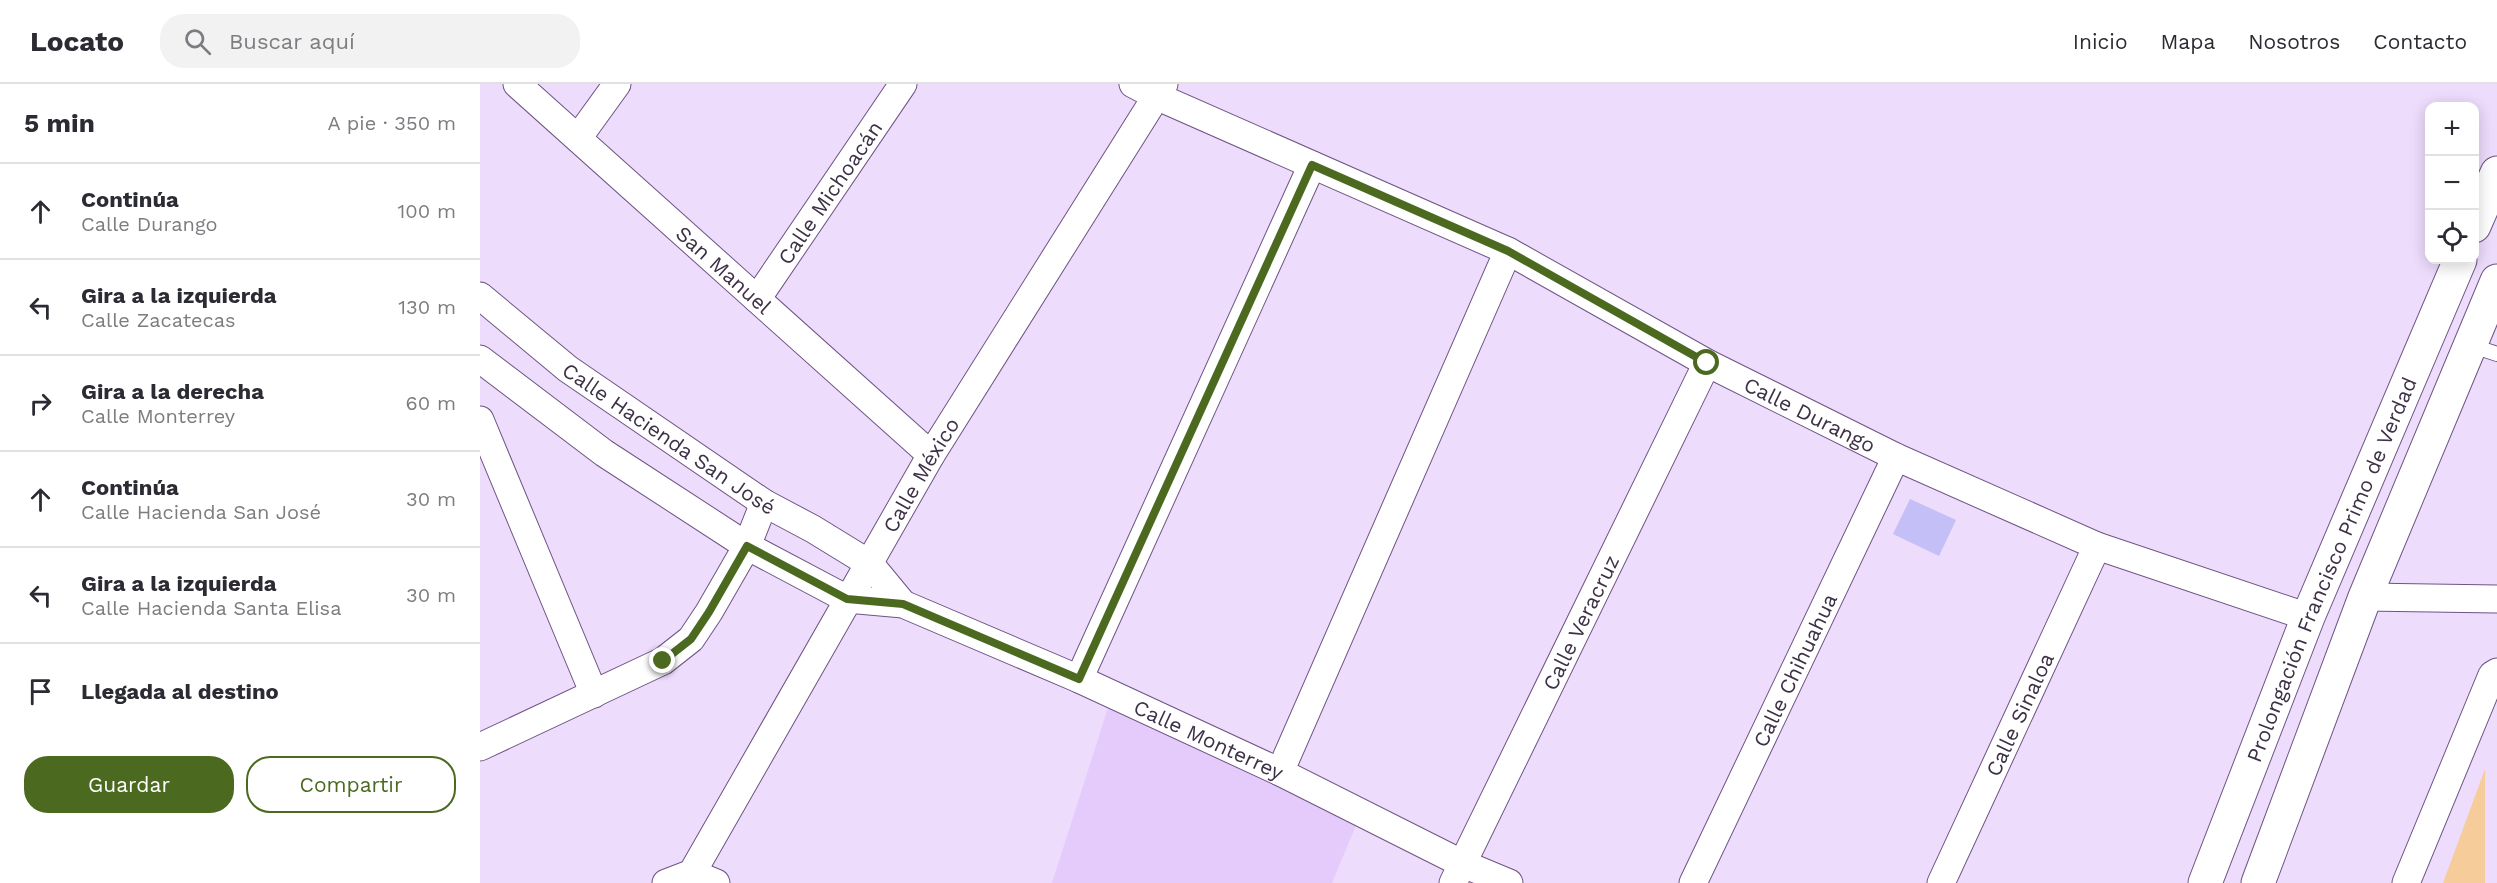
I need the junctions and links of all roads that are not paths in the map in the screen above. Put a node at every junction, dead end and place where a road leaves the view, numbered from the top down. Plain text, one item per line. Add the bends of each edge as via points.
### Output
1 (517, 84) edge
2 (616, 84) edge
3 (903, 84) edge
4 (1151, 88) edge
5 (579, 138) junction
6 (1312, 165) junction
7 (2497, 173) edge
8 (2479, 216) edge
9 (1508, 251) junction
10 (2458, 264) edge
11 (2497, 280) edge
12 (480, 296) edge
13 (757, 299) junction
14 (2483, 350) edge
15 (480, 359) edge
16 (1707, 363) junction
17 (480, 420) edge
18 (931, 455) junction
19 (1896, 457) junction
20 (764, 503) junction
21 (747, 546) junction
22 (2097, 546) junction
23 (870, 564) junction
24 (2365, 597) junction
25 (847, 599) junction
26 (2497, 599) edge
27 (903, 604) junction
28 (2308, 617) junction
29 (2497, 672) edge
30 (1079, 679) junction
31 (594, 694) junction
32 (480, 747) edge
33 (1280, 772) junction
34 (692, 873) junction
35 (1457, 873) edge
36 (666, 883) edge
37 (716, 883) edge
38 (1509, 883) edge
39 (1693, 883) edge
40 (1941, 883) edge
41 (2205, 883) edge
42 (2258, 883) edge
43 (2406, 883) edge

1 - 5 street, San Manuel
2 - 5 street
3 - 13 street, Calle Michoacán
4 - 6 street, Calle Durango
4 - 18 street, Calle México
5 - 13 street, San Manuel
6 - 9 street, Calle Durango
6 - 30 street
7 - 8 main road
9 - 16 street, Calle Durango
9 - 33 street
10 - 28 main road, Prolongación Francisco Primo de Verdad
11 - 14 main road, Prolongación Francisco Primo de Verdad
12 - 20 street, Calle Hacienda San José via 568,369
13 - 18 street, San Manuel
14 - 24 main road, Prolongación Francisco Primo de Verdad
15 - 21 street via 604,453
16 - 19 street, Calle Durango
16 - 35 street, Calle Veracruz
17 - 31 street
18 - 23 street, Calle México
19 - 22 street, Calle Durango
19 - 39 street, Calle Chihuahua
20 - 21 street
20 - 23 street, Calle Hacienda San José
21 - 25 street
21 - 31 street via 691,639 663,661
22 - 28 street, Calle Durango
22 - 40 street, Calle Sinaloa
23 - 25 street, Calle México
23 - 27 street, Calle Monterrey
24 - 26 street
24 - 42 main road, Prolongación Francisco Primo de Verdad
25 - 27 street, Calle Monterrey
25 - 34 street, Calle México
27 - 30 street, Calle Monterrey
28 - 41 main road, Prolongación Francisco Primo de Verdad
29 - 43 street via 2492,675
30 - 33 street, Calle Monterrey
31 - 32 street
33 - 35 street, Calle Monterrey
34 - 36 street
34 - 37 street
35 - 38 street, Calle Monterrey

